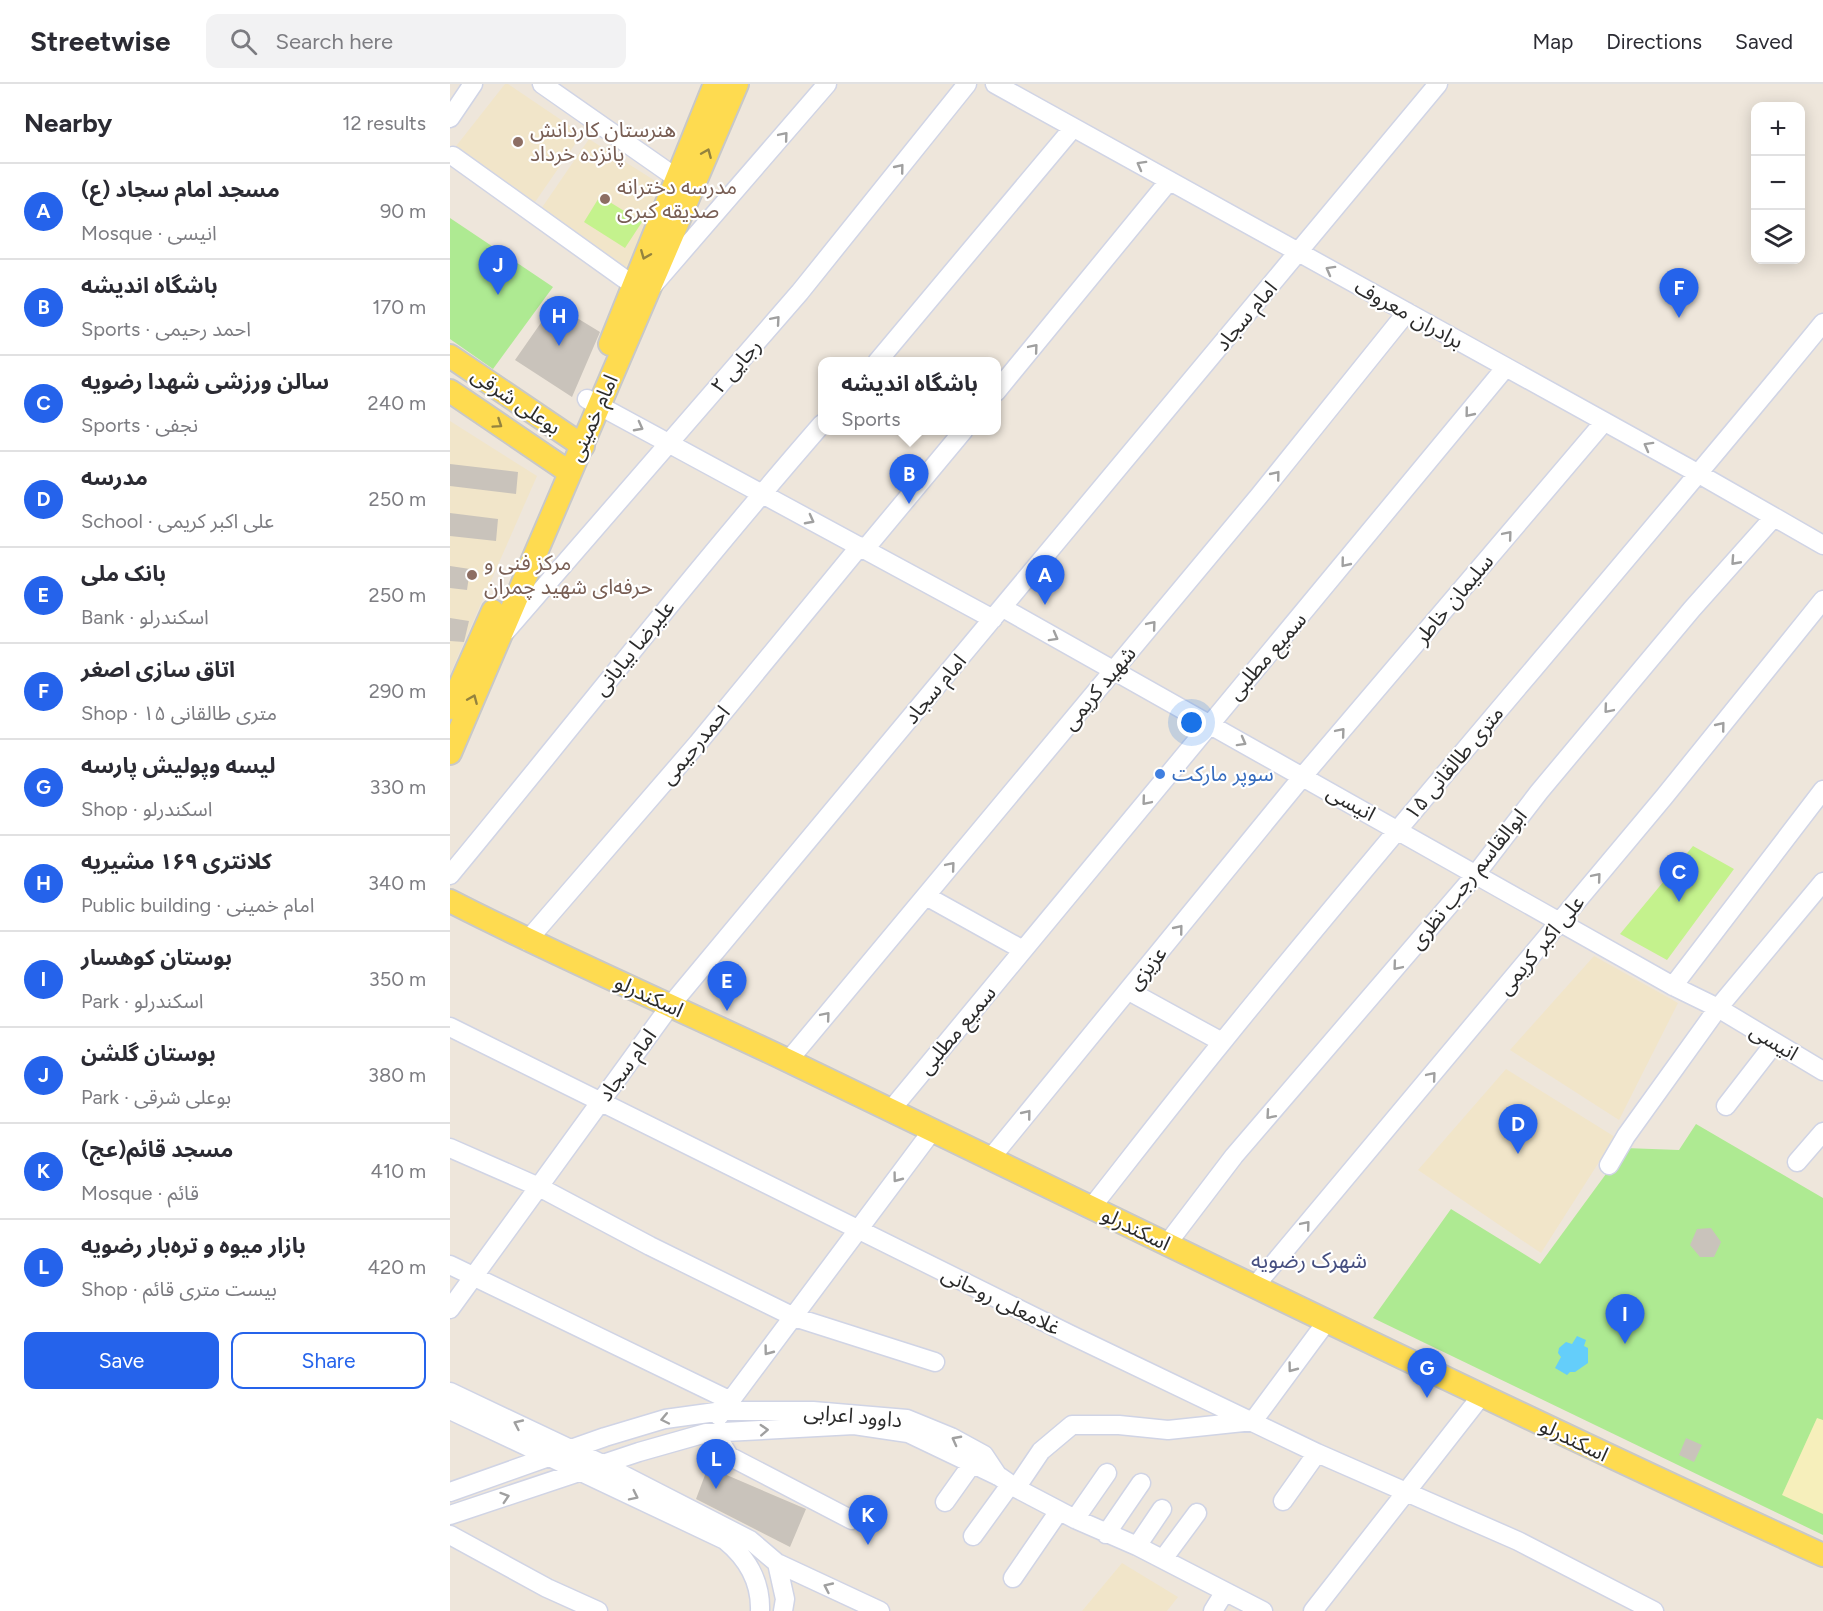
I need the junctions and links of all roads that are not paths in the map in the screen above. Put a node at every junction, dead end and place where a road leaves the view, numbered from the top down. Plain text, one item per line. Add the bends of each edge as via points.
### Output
1 (473, 84) edge
2 (542, 84) edge
3 (715, 84) edge
4 (737, 84) edge
5 (827, 84) edge
6 (967, 84) edge
7 (995, 84) edge
8 (1438, 84) edge
9 (450, 118) edge
10 (1073, 128) junction
11 (453, 156) dead end
12 (1169, 181) junction
13 (684, 183) junction
14 (1299, 252) junction
15 (641, 287) junction
16 (1407, 312) junction
17 (1823, 323) edge
18 (450, 356) edge
19 (881, 357) edge
20 (1506, 367) junction
21 (1001, 386) edge
22 (450, 391) edge
23 (593, 402) junction
24 (1604, 422) junction
25 (818, 429) edge
26 (960, 435) edge
27 (576, 441) junction
28 (670, 444) junction
29 (563, 468) junction
30 (1699, 474) junction
31 (761, 493) junction
32 (1774, 517) junction
33 (1823, 545) edge
34 (862, 548) junction
35 (1823, 600) edge
36 (998, 614) junction
37 (497, 641) junction
38 (1114, 670) junction
39 (450, 708) edge
40 (1210, 724) junction
41 (450, 753) edge
42 (1303, 776) junction
43 (1823, 790) edge
44 (1398, 830) junction
45 (1476, 874) junction
46 (450, 875) edge
47 (1823, 882) edge
48 (926, 896) junction
49 (450, 901) edge
50 (1559, 921) junction
51 (527, 941) junction
52 (1023, 950) junction
53 (1673, 986) junction
54 (1129, 991) junction
55 (670, 1006) junction
56 (1718, 1008) junction
57 (450, 1027) edge
58 (1222, 1042) junction
59 (1774, 1044) junction
60 (788, 1061) junction
61 (1822, 1069) edge
62 (600, 1103) junction
63 (1726, 1106) dead end
64 (890, 1112) junction
65 (932, 1131) junction
66 (1823, 1132) edge
67 (450, 1148) edge
68 (990, 1160) junction
69 (1797, 1162) dead end
70 (1609, 1165) dead end
71 (539, 1187) junction
72 (1091, 1208) junction
73 (858, 1231) junction
74 (1167, 1244) junction
75 (450, 1265) edge
76 (474, 1276) junction
77 (1255, 1286) junction
78 (450, 1309) edge
79 (794, 1317) junction
80 (1327, 1321) junction
81 (935, 1362) dead end
82 (450, 1392) edge
83 (1482, 1395) junction
84 (727, 1406) junction
85 (450, 1410) edge
86 (1252, 1421) junction
87 (711, 1433) junction
88 (571, 1449) junction
89 (1317, 1453) junction
90 (551, 1456) junction
91 (602, 1464) junction
92 (972, 1464) junction
93 (582, 1471) junction
94 (1107, 1473) dead end
95 (1009, 1483) junction
96 (1141, 1483) dead end
97 (450, 1492) edge
98 (1406, 1492) junction
99 (945, 1502) dead end
100 (1283, 1502) dead end
101 (1162, 1509) dead end
102 (1197, 1513) dead end
103 (450, 1515) edge
104 (1067, 1515) junction
105 (852, 1520) dead end
106 (450, 1534) edge
107 (1106, 1534) junction
108 (973, 1536) dead end
109 (1137, 1546) junction
110 (1823, 1556) edge
111 (1163, 1559) junction
112 (777, 1563) junction
113 (1013, 1578) dead end
114 (1224, 1593) junction
115 (1645, 1609) edge
116 (598, 1611) edge
117 (760, 1611) edge
118 (783, 1611) edge
119 (880, 1611) edge
120 (1213, 1611) edge
121 (1262, 1611) edge
122 (1313, 1611) edge

1 - 9 street
2 - 13 street
3 - 13 main road, امام خمینی
13 -> 4 main road, امام خمینی
15 -> 5 street
28 -> 6 street, رجایی ۲ via 800,292
7 - 10 street, برادران معروف
8 - 14 street, امام سجاد
12 -> 10 street, برادران معروف
10 - 19 street
11 - 15 street
12 - 14 street, برادران معروف
21 -> 12 street
13 - 15 main road, امام خمینی
16 -> 14 street, برادران معروف
14 - 36 street, امام سجاد
15 - 23 main road, امام خمینی
16 - 20 street, برادران معروف
38 -> 16 street, شهید کریمی
17 - 30 street, ۱۵ متری طالقانی
18 - 27 main road, بوعلی شرقی
20 - 24 street, برادران معروف
20 -> 40 street, سمیع مطلبی
22 -> 29 main road, بوعلی شرقی
23 - 27 main road, امام خمینی
23 -> 28 street, انیسی
30 -> 24 street, برادران معروف
42 -> 24 street, سلیمان خاطر
25 - 31 street, علیرضا بیابانی
26 - 34 street, احمدرحیمی
27 - 29 main road, امام خمینی
28 - 31 street, انیسی
28 - 37 street, رجایی ۲
29 - 37 main road, امام خمینی
29 - 39 main road, امام خمینی
30 - 32 street, برادران معروف
30 - 44 street, ۱۵ متری طالقانی
31 -> 34 street, انیسی
31 - 46 street, علیرضا بیابانی
32 - 33 street, برادران معروف
32 -> 45 street, ابوالقاسم رجب نظری via 1539,792
34 - 36 street, انیسی
34 - 51 street, احمدرحیمی
50 -> 35 street, علی اکبر کریمی
36 -> 38 street, انیسی
36 - 55 street, امام سجاد
41 -> 37 main road, امام خمینی
38 - 40 street, انیسی
48 -> 38 street, شهید کریمی
40 -> 42 street, انیسی
40 -> 52 street, سمیع مطلبی
42 - 44 street, انیسی
54 -> 42 street, عزیزی
43 - 53 street
44 - 45 street, انیسی
44 - 58 street, ۱۵ متری طالقانی
45 - 50 street, انیسی
45 -> 74 street, ابوالقاسم رجب نظری via 1234,1156
47 - 56 street
48 - 52 street
60 -> 48 street, شهید کریمی
49 - 51 main road, اسکندرلو
50 - 53 street, انیسی
77 -> 50 street, علی اکبر کریمی
51 - 55 main road, اسکندرلو
52 - 64 street, سمیع مطلبی
53 - 56 street, انیسی
54 - 58 street
68 -> 54 street, عزیزی
55 - 60 main road, اسکندرلو
55 - 62 street, امام سجاد
56 - 59 street, انیسی
56 - 70 street
57 - 62 street, غلامعلی روحانی
58 - 72 street, ۱۵ متری طالقانی
59 - 61 street, انیسی
59 - 63 street
60 - 64 main road, اسکندرلو
62 - 71 street, امام سجاد
62 - 73 street, غلامعلی روحانی
64 - 65 main road, اسکندرلو
65 - 68 main road, اسکندرلو
65 -> 73 street
66 - 69 street
67 - 71 street
68 - 72 main road, اسکندرلو
71 - 76 street, امام سجاد
71 - 79 street
72 - 74 main road, اسکندرلو
73 - 79 street
73 - 86 street, غلامعلی روحانی
74 - 77 main road, اسکندرلو
75 - 76 street
76 - 78 street, امام سجاد
76 - 84 street
77 - 80 main road, اسکندرلو
79 - 81 street
79 -> 84 street
80 - 83 main road, اسکندرلو
80 -> 86 street
88 -> 82 street
83 - 98 street
83 - 110 main road, اسکندرلو
84 - 87 street
84 -> 88 street, داوود اعرابی via 665,1419
95 -> 84 street, داوود اعرابی via 984,1455 907,1419
85 - 90 street
86 - 89 street, غلامعلی روحانی
86 - 95 street via 1168,1430 1072,1425
87 - 91 street, داوود اعرابی
87 -> 92 street, داوود اعرابی via 854,1425 908,1433
87 - 105 street via 729,1456
88 - 90 street, داوود اعرابی
88 - 91 street
89 - 98 street, غلامعلی روحانی
89 - 100 street
90 - 93 street
90 - 97 street, داوود اعرابی
91 - 93 street, داوود اعرابی
91 - 112 street via 750,1540
92 - 95 street, داوود اعرابی
92 - 99 street
103 -> 93 street, داوود اعرابی
93 -> 117 street via 725,1540 739,1551 758,1588
94 - 104 street
95 - 104 street
95 - 108 street
96 - 107 street
98 - 115 street, غلامعلی روحانی via 1518,1541
98 - 122 street
101 - 109 street
102 - 111 street
104 - 107 street
104 - 113 street
106 - 116 street via 547,1588
107 - 109 street
109 - 111 street
111 - 114 street
112 - 118 street via 785,1599
119 -> 112 street
114 - 120 street
114 - 121 street

